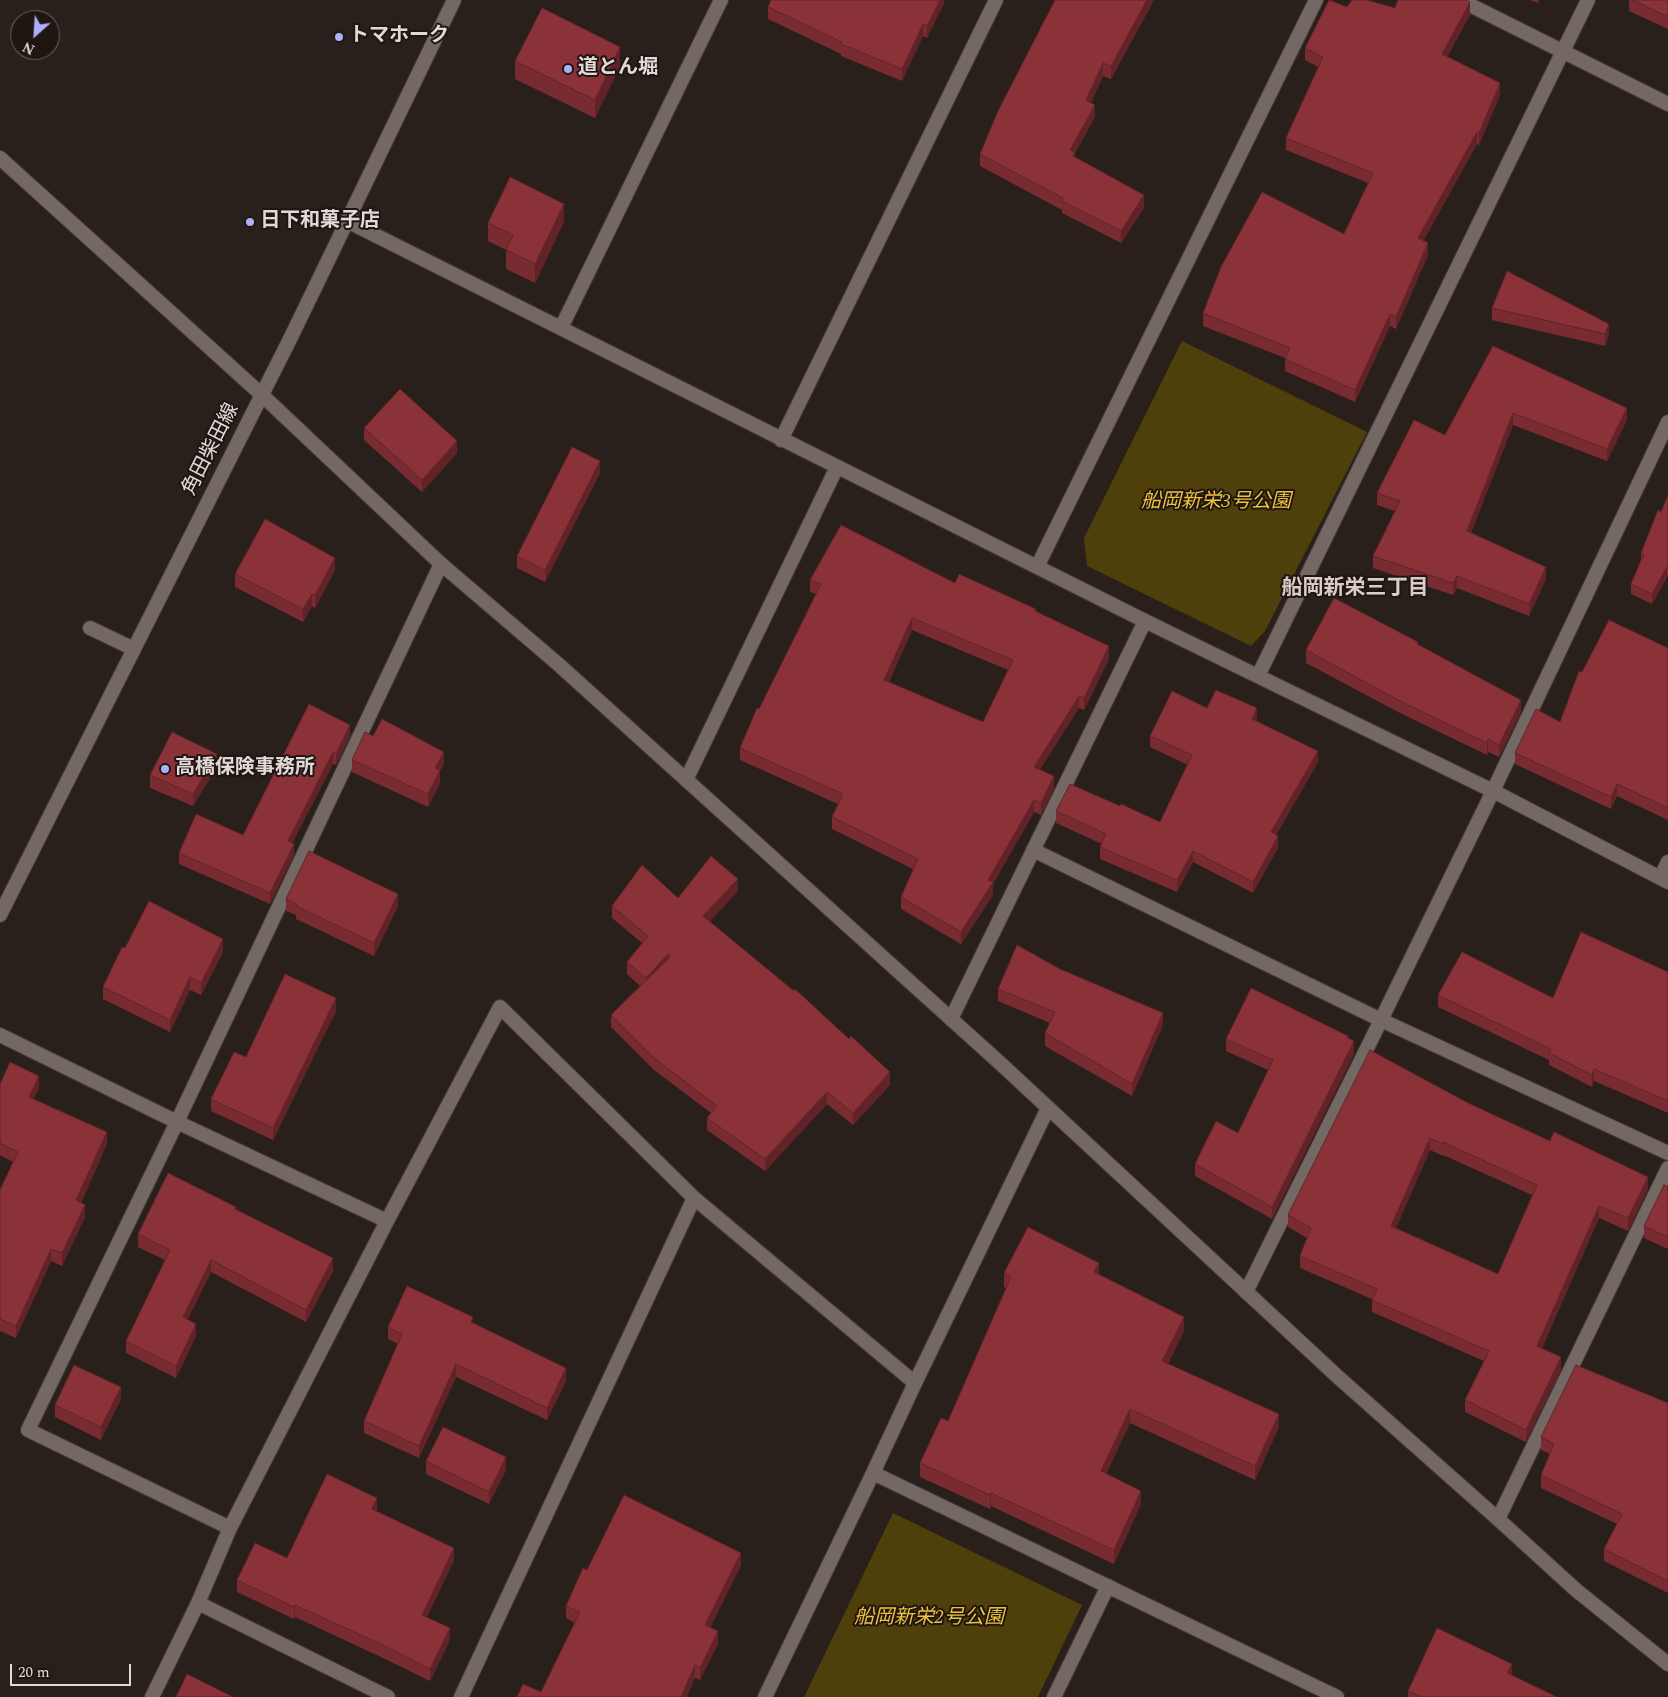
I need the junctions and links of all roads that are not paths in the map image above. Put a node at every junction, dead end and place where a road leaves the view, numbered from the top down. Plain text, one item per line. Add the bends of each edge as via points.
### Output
1 (454, 0) edge
2 (721, 0) edge
3 (996, 0) edge
4 (1316, 0) edge
5 (1460, 0) edge
6 (1588, 0) edge
7 (1563, 50) junction
8 (1668, 104) edge
9 (0, 158) edge
10 (347, 221) junction
11 (561, 328) junction
12 (262, 395) junction
13 (1668, 422) edge
14 (781, 440) junction
15 (837, 467) junction
16 (441, 564) junction
17 (1037, 567) junction
18 (1145, 622) junction
19 (90, 628) dead end
20 (134, 649) junction
21 (1258, 676) junction
22 (686, 780) junction
23 (1493, 791) junction
24 (1033, 850) junction
25 (1668, 862) edge
26 (1664, 880) edge
27 (0, 915) edge
28 (951, 1019) junction
29 (1382, 1020) junction
30 (0, 1036) edge
31 (1048, 1108) junction
32 (177, 1122) junction
33 (1668, 1153) edge
34 (1668, 1168) edge
35 (694, 1198) junction
36 (387, 1221) junction
37 (1246, 1292) junction
38 (915, 1383) junction
39 (873, 1474) junction
40 (1498, 1518) junction
41 (230, 1528) junction
42 (1108, 1586) junction
43 (198, 1603) junction
44 (1668, 1664) edge
45 (152, 1697) edge
46 (388, 1697) edge
47 (461, 1697) edge
48 (765, 1697) edge
49 (1054, 1697) edge
50 (1337, 1697) edge

1 - 10 street, 角田柴田線
2 - 11 street
3 - 14 street
4 - 17 street
5 - 7 street
6 - 7 street
7 - 8 street
7 - 21 street
9 - 12 street
10 - 11 street
10 - 12 street, 角田柴田線
11 - 14 street
12 - 16 street
12 - 20 street, 角田柴田線
13 - 23 street
14 - 15 street
15 - 17 street
15 - 22 street
16 - 22 street
16 - 32 street
17 - 18 street
18 - 21 street
18 - 24 street
19 - 20 street
20 - 27 street, 角田柴田線
21 - 23 street
22 - 28 street
23 - 26 street
23 - 29 street
24 - 28 street
24 - 29 street
25 - 26 street
28 - 31 street
29 - 33 street
29 - 37 street
30 - 32 street
31 - 37 street
31 - 38 street
32 - 36 street
32 - 41 street via 28,1430
34 - 40 street
35 - 36 street via 500,1007
35 - 38 street
35 - 47 street
36 - 41 street
37 - 40 street
38 - 39 street
39 - 42 street
39 - 48 street
40 - 44 street via 1576,1590
41 - 43 street
42 - 49 street
42 - 50 street
43 - 45 street
43 - 46 street

